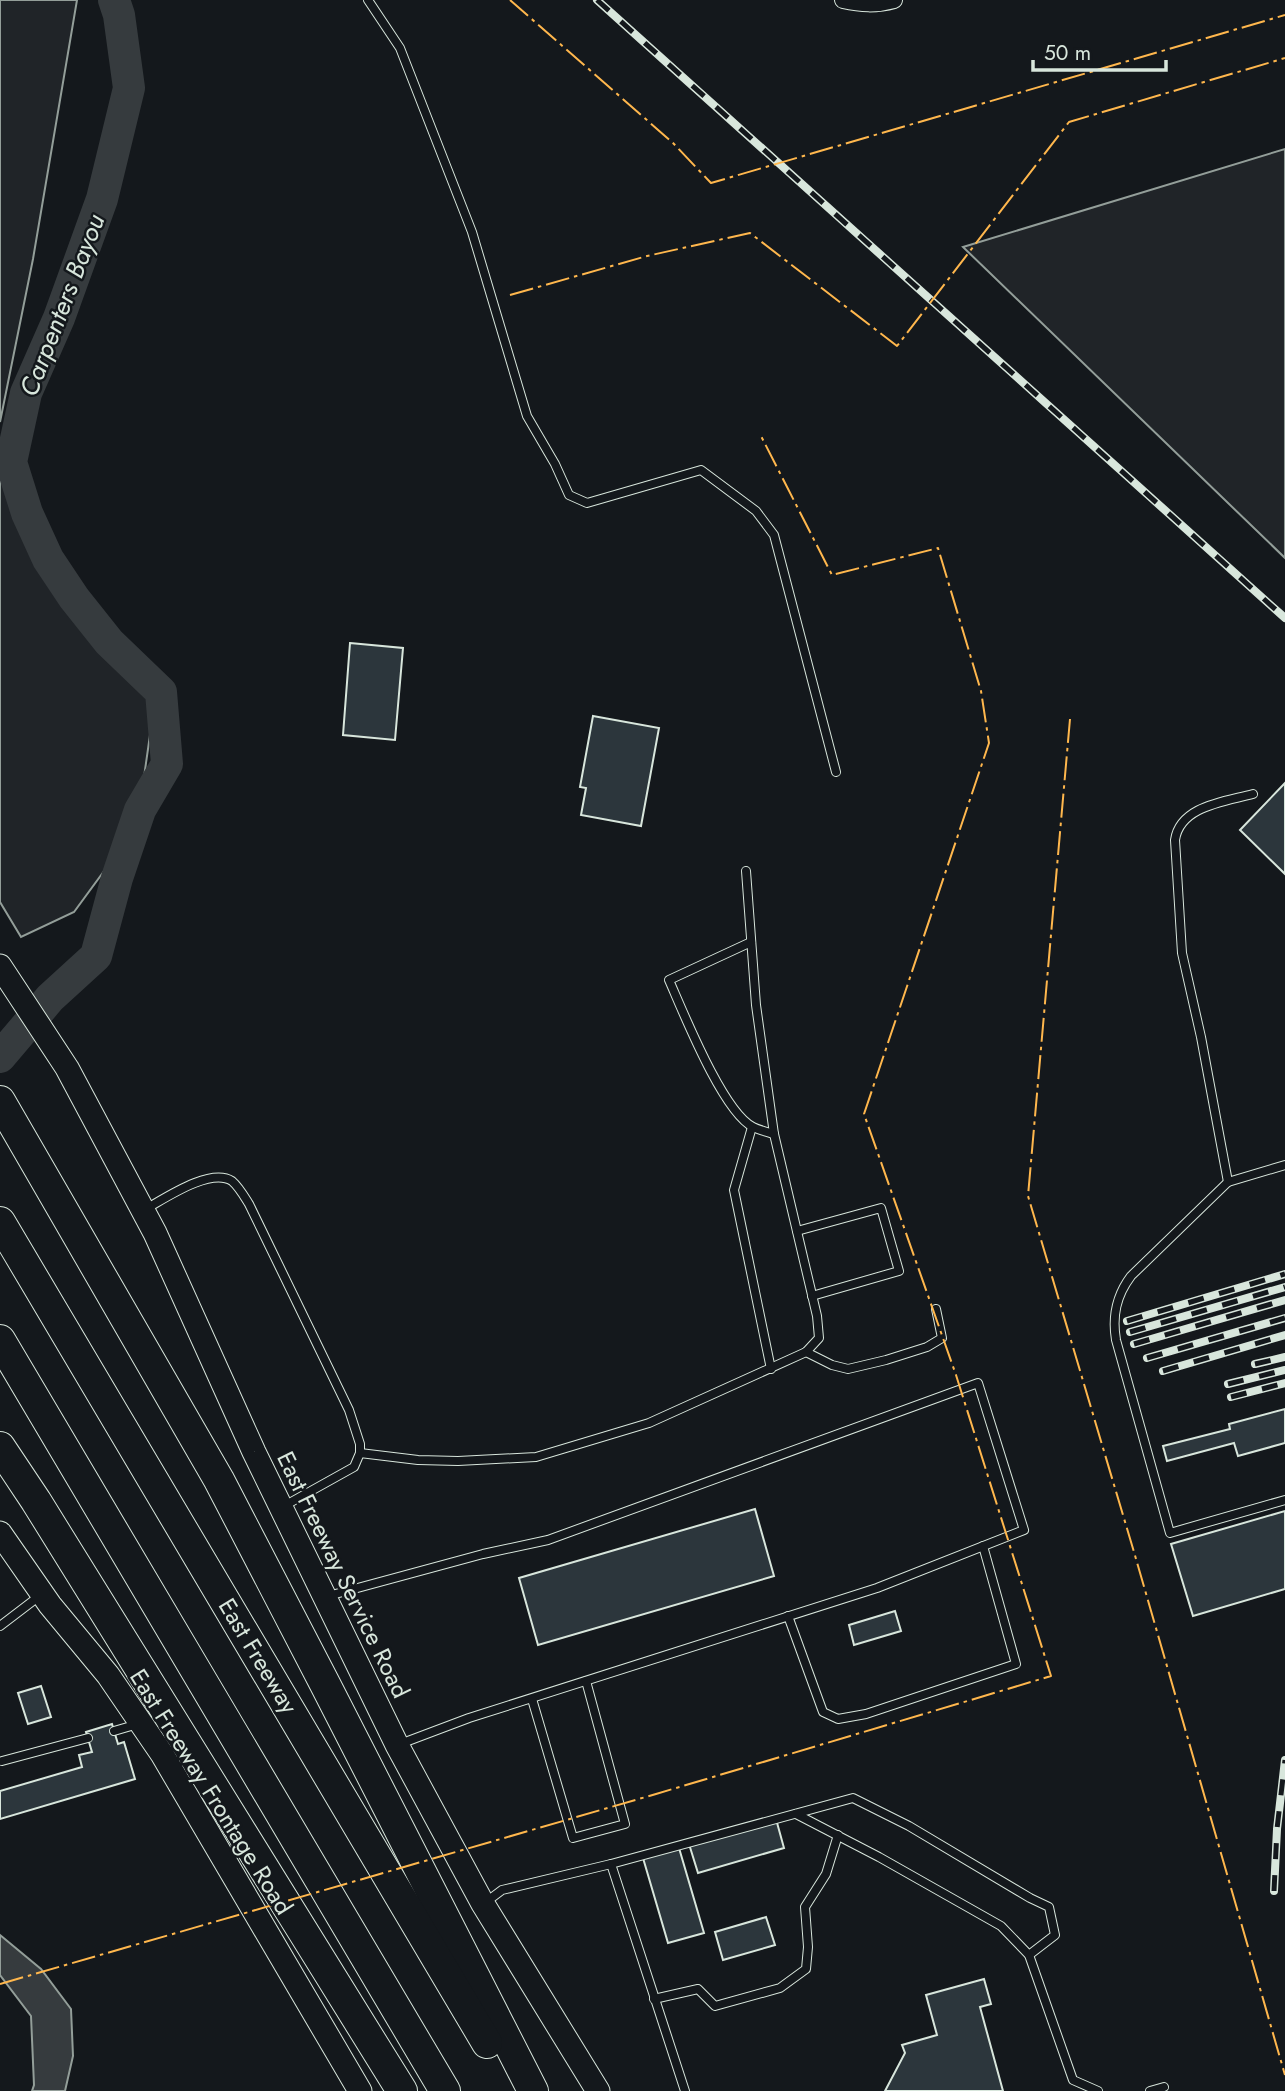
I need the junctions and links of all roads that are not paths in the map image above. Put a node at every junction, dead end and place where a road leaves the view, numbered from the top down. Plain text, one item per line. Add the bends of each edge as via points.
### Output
1 (368, 0) edge
2 (843, 0) edge
3 (894, 0) edge
4 (836, 772) dead end
5 (1253, 794) dead end
6 (746, 871) dead end
7 (751, 943) junction
8 (0, 966) edge
9 (3, 1107) edge
10 (752, 1127) junction
11 (774, 1134) junction
12 (1285, 1165) edge
13 (1228, 1182) junction
14 (142, 1210) junction
15 (0, 1222) edge
16 (797, 1231) junction
17 (812, 1296) junction
18 (936, 1309) dead end
19 (0, 1340) edge
20 (806, 1352) junction
21 (771, 1369) junction
22 (0, 1447) edge
23 (360, 1453) junction
24 (1285, 1500) edge
25 (281, 1508) junction
26 (0, 1533) edge
27 (983, 1546) junction
28 (42, 1594) junction
29 (325, 1597) junction
30 (788, 1616) junction
31 (0, 1626) edge
32 (586, 1681) junction
33 (532, 1699) junction
34 (141, 1723) junction
35 (114, 1731) dead end
36 (88, 1738) dead end
37 (397, 1745) junction
38 (2, 1761) dead end
39 (796, 1814) junction
40 (838, 1835) junction
41 (611, 1864) junction
42 (483, 1904) junction
43 (1029, 1955) junction
44 (654, 1999) junction
45 (1164, 2087) dead end
46 (360, 2091) edge
47 (402, 2091) edge
48 (445, 2091) edge
49 (516, 2091) edge
50 (533, 2091) edge
51 (598, 2091) edge
52 (685, 2091) edge
53 (1098, 2091) edge
54 (1150, 2091) edge

1 - 4 lane via 400,48 472,232 527,416 569,495 587,503 701,470 756,510 774,535
2 - 3 street via 878,5
5 - 13 lane via 1190,814 1181,822 1175,840 1182,953
6 - 7 lane
7 - 10 lane via 669,981 733,1111
7 - 11 lane
8 - 14 main road, East Freeway Service Road via 67,1068
9 - 50 highway via 261,1559
10 - 11 lane
10 - 21 lane via 734,1190
11 - 16 lane
12 - 13 lane
13 - 24 lane via 1130,1276 1114,1315 1116,1340 1170,1532
14 - 23 lane via 213,1178 232,1181 242,1192 349,1410
14 - 25 main road, East Freeway Service Road
15 - 49 highway, East Freeway
16 - 17 lane
16 - 17 lane via 881,1208 899,1271
17 - 20 lane via 819,1338
18 - 20 lane via 942,1338 927,1347 848,1369
19 - 48 highway
20 - 21 lane
21 - 23 lane via 649,1423 536,1457 457,1461
22 - 47 highway
23 - 25 lane via 354,1467
25 - 29 main road, East Freeway Service Road
26 - 28 main road, East Freeway Frontage Road
27 - 29 lane via 1024,1530 978,1383 548,1540
27 - 30 lane via 877,1588
27 - 30 lane via 1016,1664 838,1719 823,1712
28 - 31 lane
28 - 34 main road, East Freeway Frontage Road
29 - 37 main road, East Freeway Service Road
30 - 32 lane
32 - 33 lane
32 - 33 lane via 625,1824 573,1838
33 - 37 lane
34 - 35 lane
34 - 46 main road, East Freeway Frontage Road
36 - 38 lane
37 - 42 main road, East Freeway Service Road
39 - 40 lane
39 - 41 lane
39 - 43 lane via 853,1798 1049,1907 1055,1935
40 - 43 lane via 1001,1926
40 - 44 lane via 826,1874 805,1908 806,1969 780,1988 715,2006 698,1989
41 - 42 lane via 502,1890
41 - 44 lane
42 - 51 main road, East Freeway Service Road
43 - 53 lane via 1073,2080
44 - 52 lane
45 - 54 lane

